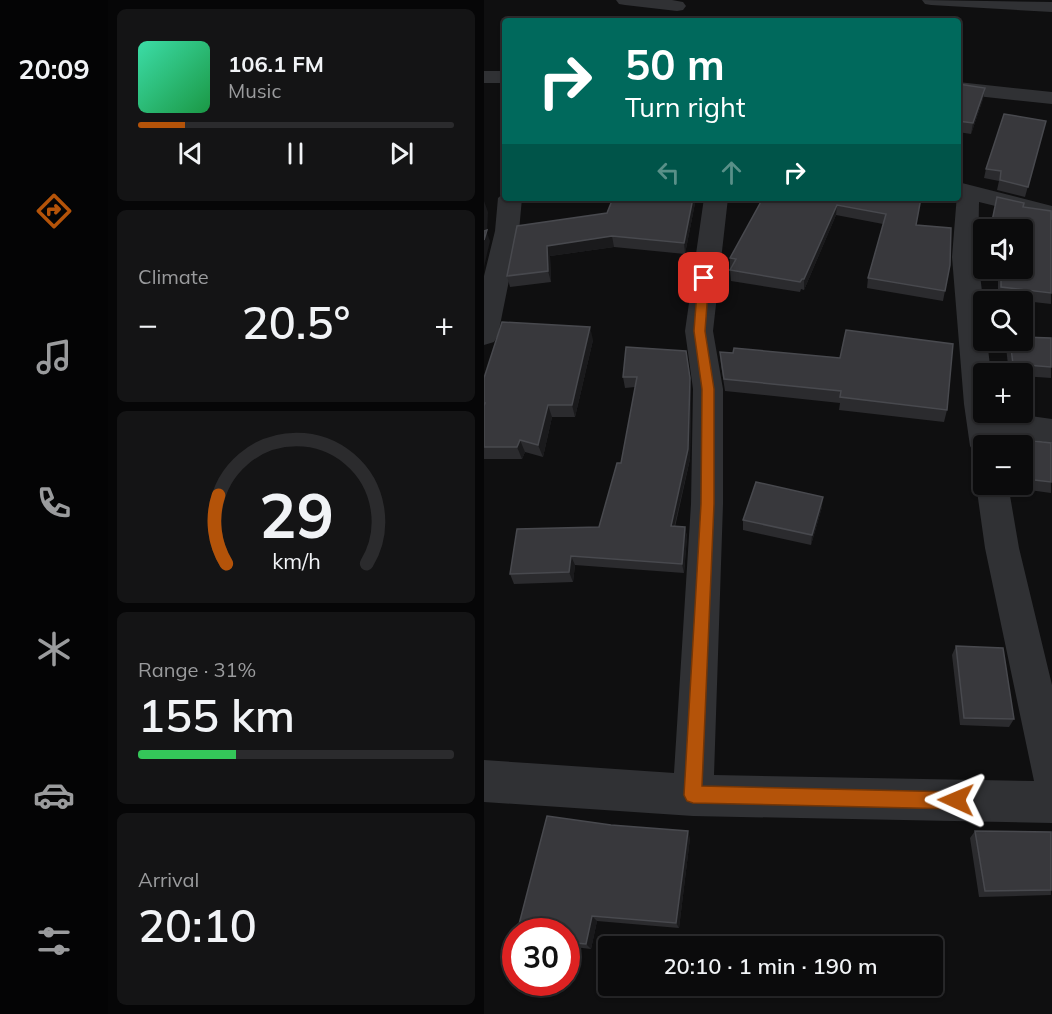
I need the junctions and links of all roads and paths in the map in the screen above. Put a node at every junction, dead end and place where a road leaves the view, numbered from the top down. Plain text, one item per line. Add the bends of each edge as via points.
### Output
1 (625, 0) edge
2 (931, 0) edge
3 (681, 3) edge
4 (1051, 7) edge
5 (667, 18) edge
6 (484, 77) edge
7 (502, 77) edge
8 (961, 88) edge
9 (1051, 98) edge
10 (963, 190) edge
11 (510, 201) edge
12 (716, 201) edge
13 (1051, 213) edge
14 (484, 335) edge
15 (1051, 431) edge
16 (984, 433) edge
17 (994, 495) edge
18 (1051, 774) edge
19 (484, 781) edge
20 (693, 795) junction
21 (1051, 802) edge

1 - 3 street
2 - 4 street
3 - 5 street
6 - 7 street
8 - 9 street
10 - 13 street
10 - 16 street via 965,257
11 - 14 street
12 - 20 street via 699,331 708,389 708,504
15 - 16 street
17 - 18 street
19 - 20 street
20 - 21 street

